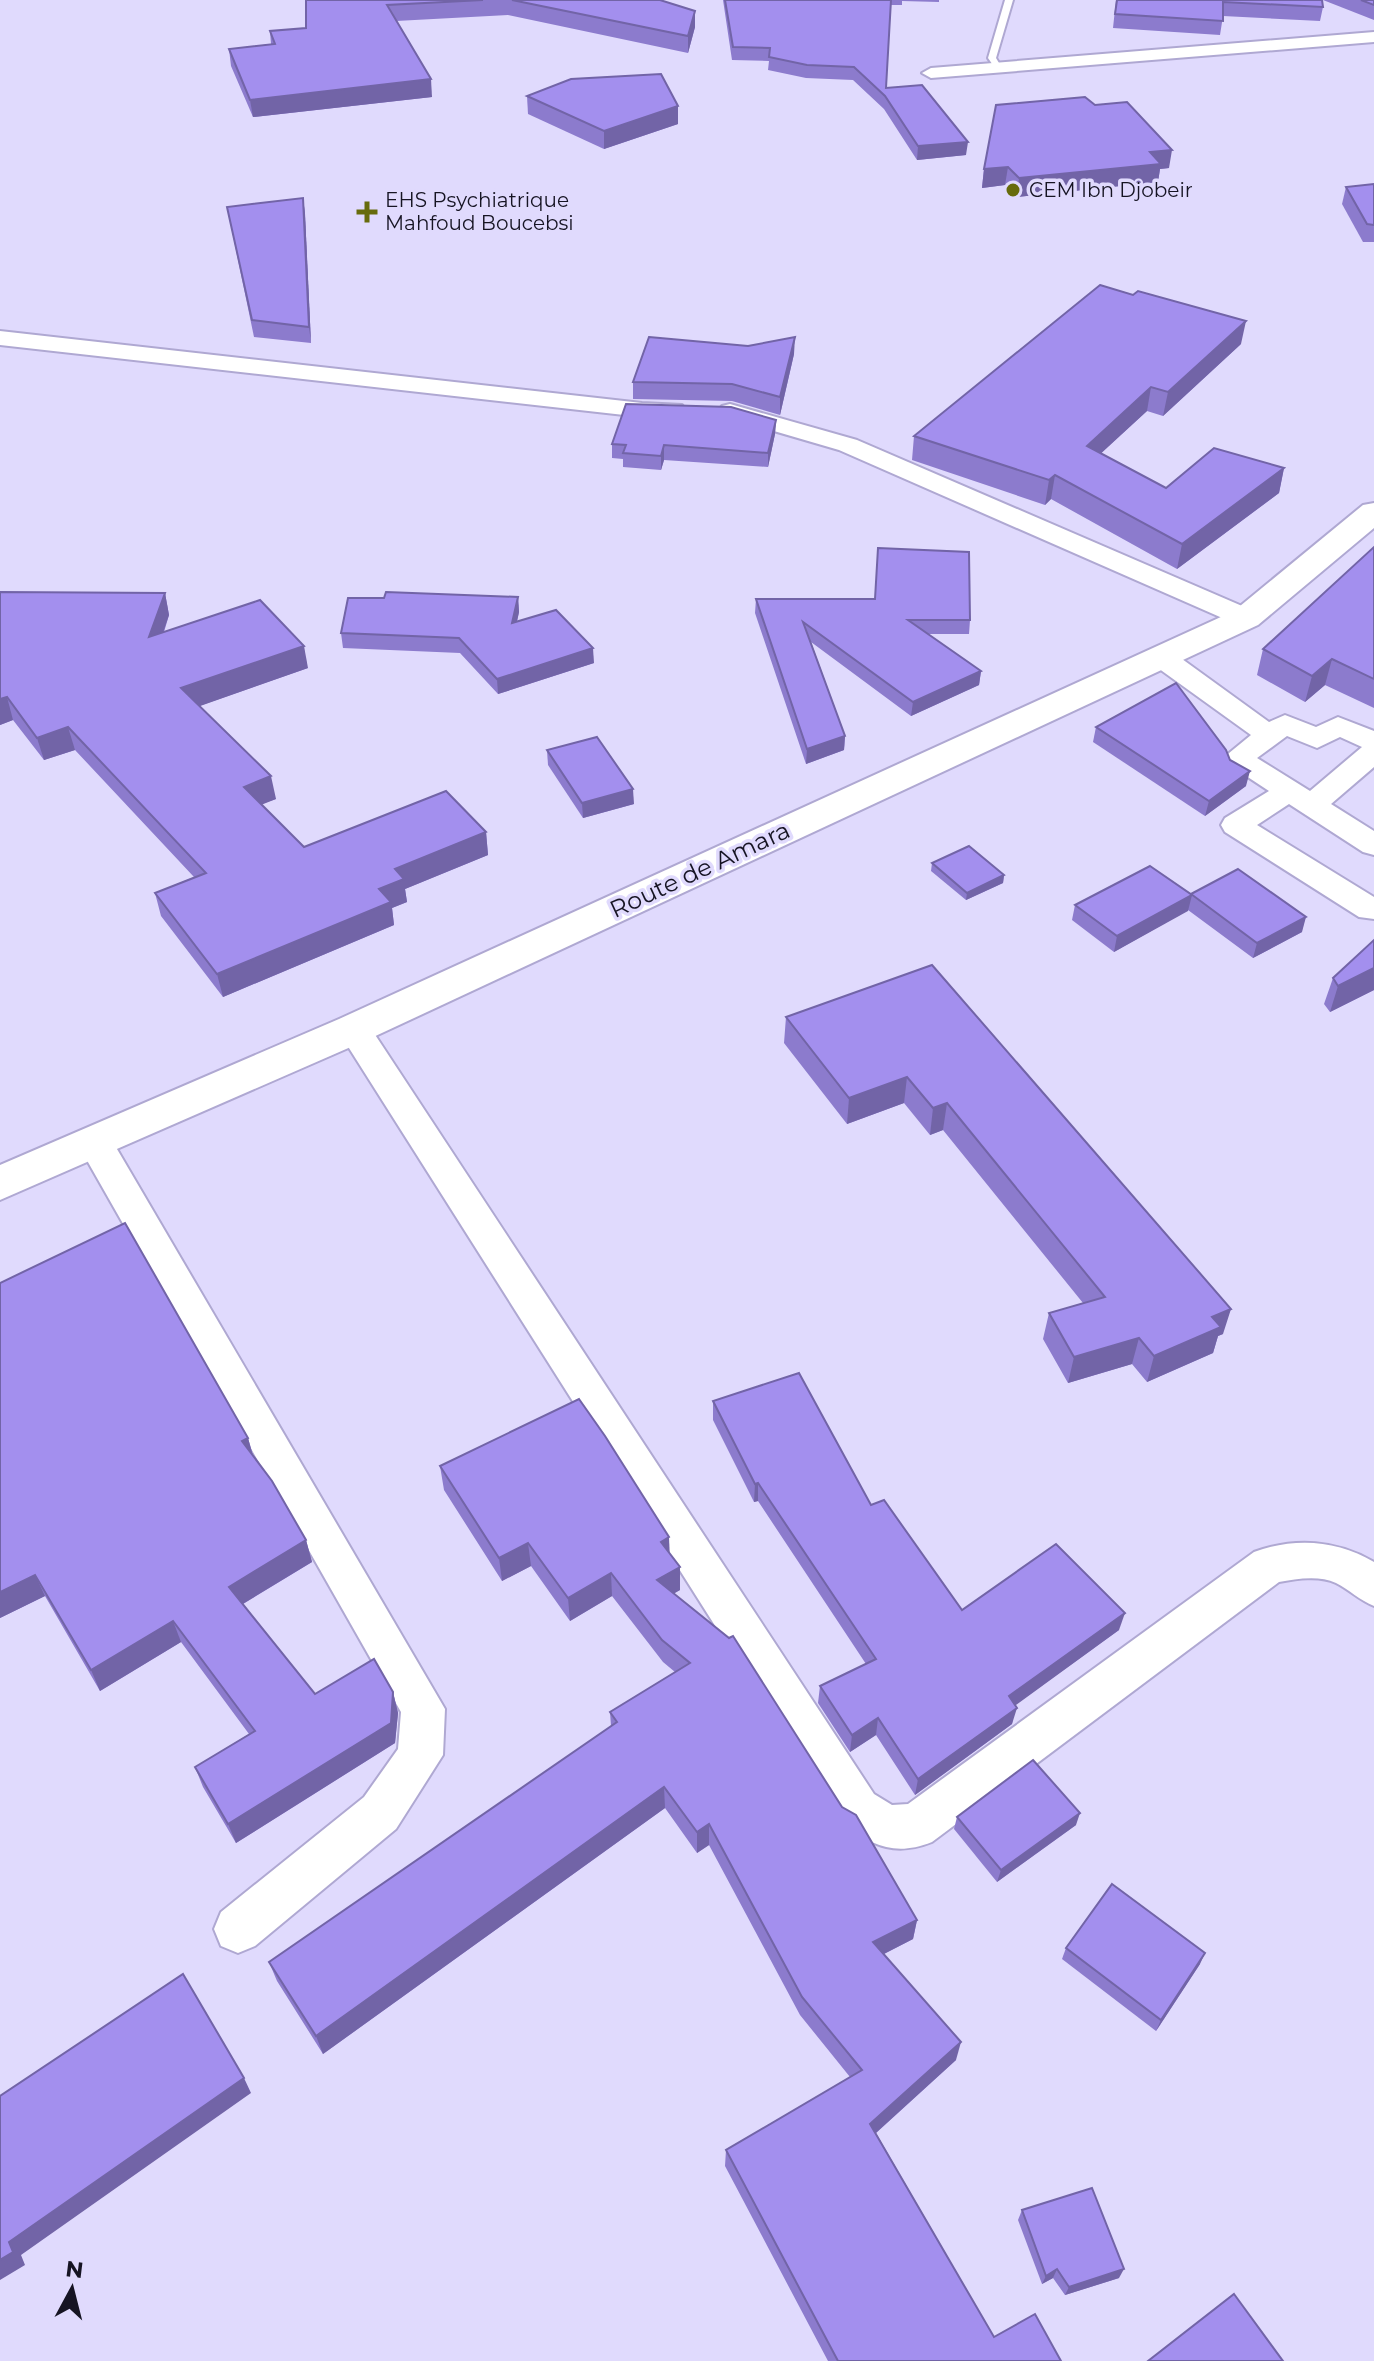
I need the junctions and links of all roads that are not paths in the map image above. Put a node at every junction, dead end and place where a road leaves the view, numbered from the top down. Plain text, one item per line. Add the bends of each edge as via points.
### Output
1 (1009, 0) edge
2 (1374, 37) edge
3 (997, 68) junction
4 (931, 73) dead end
5 (0, 338) edge
6 (1374, 512) edge
7 (1246, 618) junction
8 (1161, 657) junction
9 (1374, 715) edge
10 (1338, 726) junction
11 (1270, 736) junction
12 (1374, 742) edge
13 (1374, 752) edge
14 (1300, 798) junction
15 (1374, 845) edge
16 (1374, 907) edge
17 (354, 1029) junction
18 (94, 1141) junction
19 (0, 1184) edge
20 (1374, 1587) edge
21 (238, 1929) dead end

1 - 3 lane via 992,58
2 - 3 street
3 - 4 street
5 - 7 street via 642,410 732,411 848,445
6 - 7 street, Route de Amara
7 - 8 street, Route de Amara
8 - 11 street
8 - 17 street, Route de Amara
9 - 10 street via 1362,710
10 - 11 street via 1317,739 1285,724
10 - 12 street
11 - 14 street via 1238,758
13 - 14 street
14 - 15 street
14 - 16 street via 1236,825 1370,910
17 - 18 street, Route de Amara
17 - 20 street via 858,1810 888,1827 916,1826 1269,1565 1311,1558 1359,1573
18 - 19 street, Route de Amara
18 - 21 street via 423,1709 420,1755 380,1813

